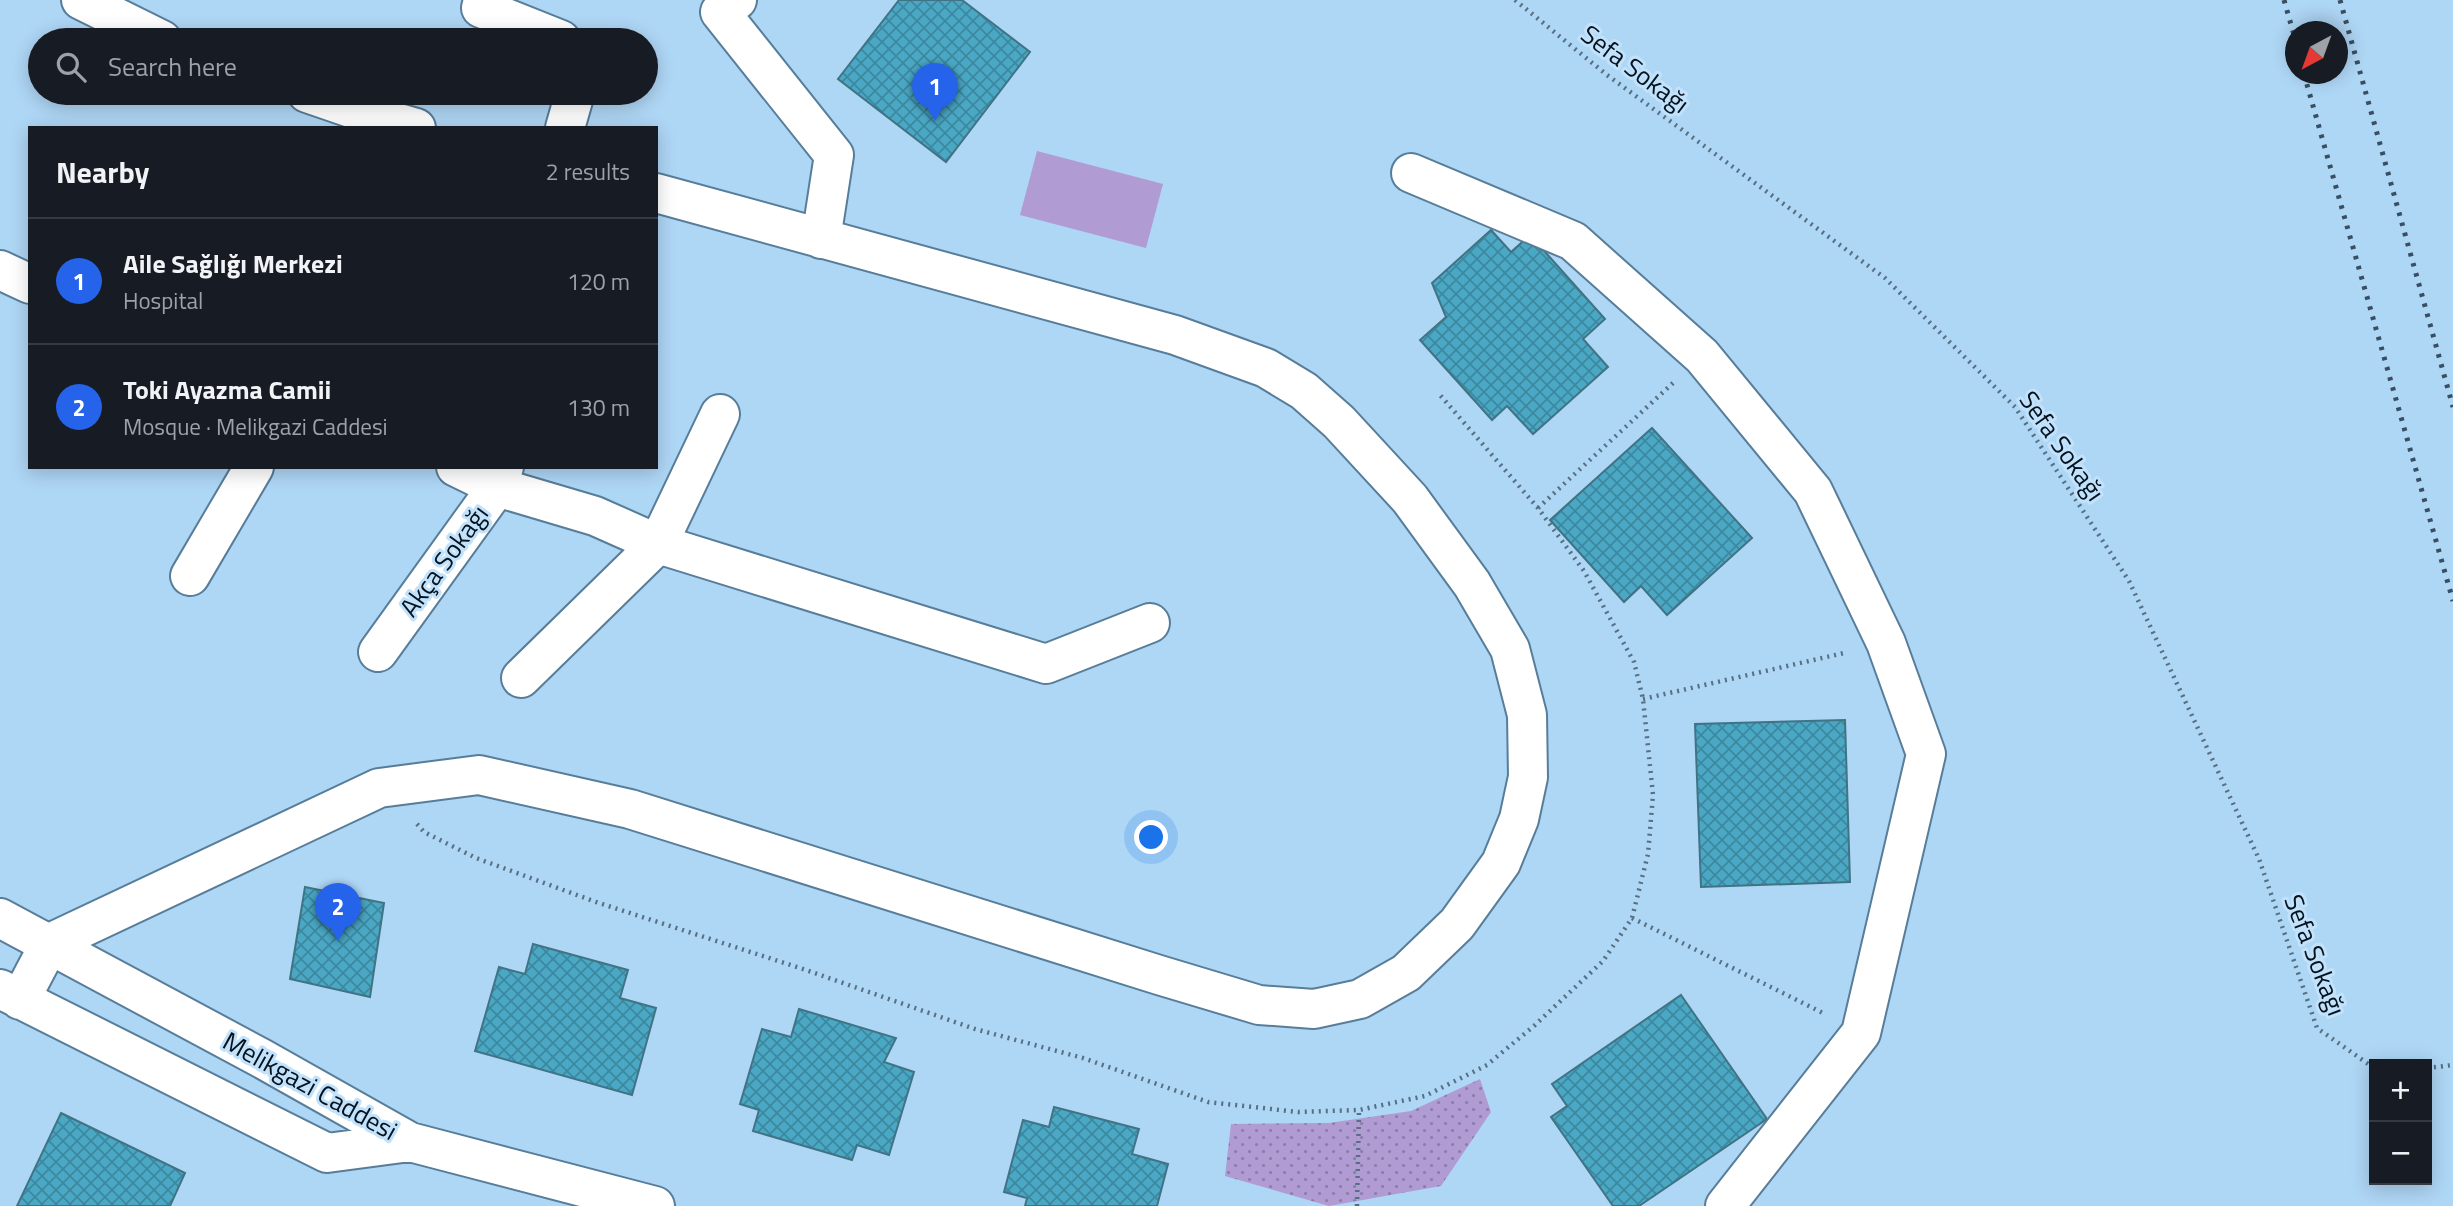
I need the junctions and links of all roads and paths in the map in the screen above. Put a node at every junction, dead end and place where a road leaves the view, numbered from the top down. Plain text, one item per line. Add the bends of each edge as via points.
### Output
1 (80, 0) edge
2 (483, 0) edge
3 (737, 0) edge
4 (1515, 0) edge
5 (137, 28) edge
6 (531, 28) edge
7 (342, 105) edge
8 (572, 105) edge
9 (409, 126) edge
10 (566, 126) edge
11 (1411, 173) dead end
12 (658, 194) edge
13 (821, 239) junction
14 (0, 270) edge
15 (28, 283) edge
16 (1702, 356) junction
17 (1440, 395) dead end
18 (720, 414) dead end
19 (253, 469) edge
20 (465, 469) edge
21 (501, 477) edge
22 (1538, 508) junction
23 (659, 544) junction
24 (190, 576) dead end
25 (1150, 622) dead end
26 (1886, 643) junction
27 (378, 652) dead end
28 (521, 678) dead end
29 (1643, 699) junction
30 (379, 788) junction
31 (0, 918) edge
32 (1632, 918) junction
33 (50, 943) junction
34 (10, 995) edge
35 (1861, 1033) junction
36 (2369, 1064) edge
37 (2453, 1065) edge
38 (2432, 1067) edge
39 (1359, 1110) junction
40 (410, 1142) junction
41 (655, 1206) edge
42 (1357, 1206) edge
43 (1725, 1206) edge

1 - 5 street
2 - 6 street via 481,8
3 - 13 street via 720,12 834,155
4 - 36 path, Sefa Sokağı via 1607,75 1885,278 2015,407 2129,581 2259,859 2317,1028
7 - 9 street
8 - 10 street
11 - 16 street via 1573,241
12 - 13 street
13 - 30 street via 1175,335 1266,368 1304,391 1348,432 1410,499 1472,584 1510,649 1527,715 1528,777 1519,819 1501,863 1457,924 1406,973 1360,999 1314,1009 1259,1005 630,809 479,775
14 - 15 street
16 - 22 path
16 - 26 street via 1814,491
17 - 22 path
18 - 23 street
19 - 24 street
20 - 21 street
21 - 23 street
21 - 27 street, Akça Sokağı
22 - 29 path via 1584,571 1634,662
23 - 25 street via 1046,664
23 - 28 street
26 - 29 path
26 - 35 street via 1926,754
29 - 32 path via 1653,795 1648,854
30 - 33 street
30 - 39 path via 424,832 476,858 975,1029 1083,1058 1208,1102 1298,1112
31 - 33 street, Melikgazi Caddesi
32 - 35 path
32 - 39 path via 1603,961 1487,1065 1425,1096
33 - 34 street
33 - 40 street, Melikgazi Caddesi
34 - 40 street, Melikgazi Caddesi via 327,1153
35 - 43 street
37 - 38 path
39 - 42 path
40 - 41 street

